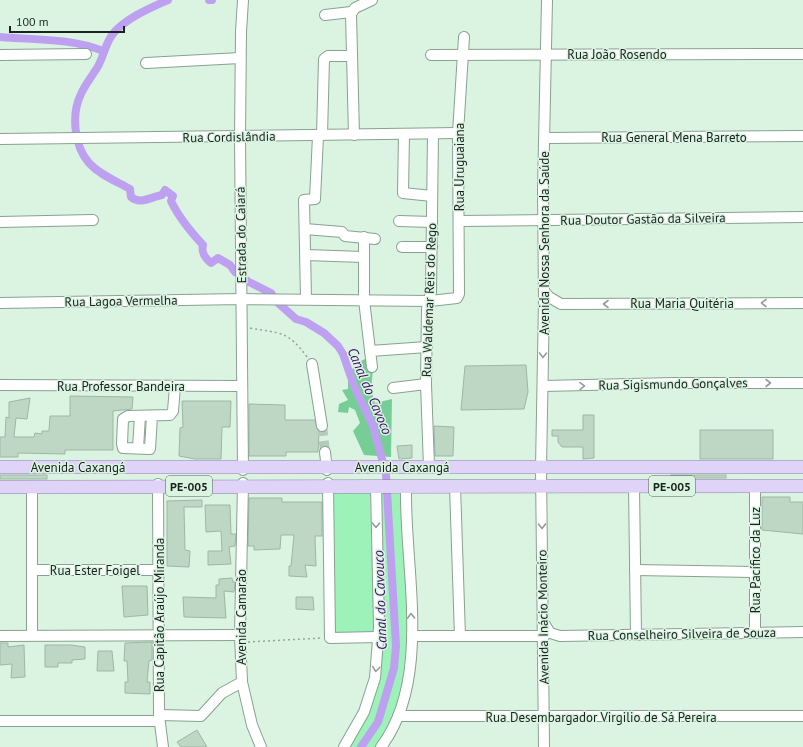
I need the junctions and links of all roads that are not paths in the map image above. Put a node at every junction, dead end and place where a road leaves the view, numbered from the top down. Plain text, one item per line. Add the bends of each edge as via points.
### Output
1 (243, 0) edge
2 (372, 0) edge
3 (547, 0) edge
4 (351, 12) junction
5 (325, 15) dead end
6 (464, 37) dead end
7 (86, 54) dead end
8 (547, 54) junction
9 (803, 54) edge
10 (0, 55) edge
11 (431, 55) dead end
12 (352, 56) junction
13 (462, 56) junction
14 (240, 58) junction
15 (146, 63) dead end
16 (458, 133) junction
17 (404, 134) junction
18 (433, 134) junction
19 (354, 135) junction
20 (320, 136) junction
21 (803, 136) edge
22 (240, 137) junction
23 (545, 138) junction
24 (0, 139) edge
25 (432, 196) junction
26 (803, 217) edge
27 (93, 220) dead end
28 (544, 220) junction
29 (399, 221) dead end
30 (459, 221) junction
31 (0, 222) edge
32 (432, 222) junction
33 (305, 230) junction
34 (364, 237) junction
35 (375, 239) dead end
36 (402, 247) dead end
37 (432, 247) junction
38 (306, 255) junction
39 (363, 257) junction
40 (544, 291) junction
41 (242, 299) junction
42 (306, 299) junction
43 (364, 300) junction
44 (430, 301) junction
45 (0, 303) edge
46 (803, 303) edge
47 (560, 304) junction
48 (544, 316) junction
49 (427, 347) junction
50 (370, 351) junction
51 (312, 364) road end
52 (372, 367) dead end
53 (803, 383) edge
54 (426, 384) junction
55 (0, 385) edge
56 (175, 386) junction
57 (242, 386) junction
58 (543, 386) junction
59 (393, 388) dead end
60 (140, 416) junction
61 (152, 416) junction
62 (322, 426) tunnel mouth
63 (138, 448) junction
64 (150, 449) junction
65 (325, 452) tunnel mouth
66 (0, 467) edge
67 (429, 467) junction
68 (803, 467) edge
69 (243, 468) junction
70 (327, 468) junction
71 (150, 469) junction
72 (406, 469) junction
73 (542, 470) junction
74 (0, 471) edge
75 (803, 471) edge
76 (803, 483) edge
77 (328, 484) junction
78 (0, 485) edge
79 (158, 485) junction
80 (243, 485) junction
81 (377, 485) junction
82 (404, 485) junction
83 (542, 485) junction
84 (455, 486) junction
85 (634, 486) junction
86 (755, 486) junction
87 (803, 486) edge
88 (32, 487) junction
89 (32, 570) junction
90 (158, 570) junction
91 (635, 570) junction
92 (754, 572) junction
93 (543, 621) junction
94 (803, 632) edge
95 (755, 633) junction
96 (32, 635) junction
97 (158, 635) junction
98 (636, 635) junction
99 (0, 636) edge
100 (412, 636) junction
101 (460, 636) junction
102 (544, 636) junction
103 (560, 636) junction
104 (378, 637) junction
105 (240, 638) junction
106 (544, 656) junction
107 (238, 684) junction
108 (398, 716) junction
109 (544, 716) junction
110 (803, 716) edge
111 (159, 718) junction
112 (0, 721) edge
113 (163, 747) edge
114 (261, 747) edge
115 (344, 747) edge
116 (381, 747) edge
117 (544, 747) edge

1 - 14 street, Estrada do Caiará
2 - 4 street
3 - 8 street, Avenida Nossa Senhora da Saúde
4 - 5 street
4 - 12 street
6 - 13 street, Rua Uruguaiana
7 - 10 street
8 - 9 street, Rua João Rosendo
8 - 13 street, Rua João Rosendo
8 - 23 street, Avenida Nossa Senhora da Saúde
11 - 13 street, Rua João Rosendo
12 - 19 street
12 - 20 street via 328,56 324,59
13 - 16 street, Rua Uruguaiana
14 - 15 street
14 - 22 street, Estrada do Caiará
16 - 18 street, Rua Cordislândia
16 - 30 street, Rua Uruguaiana
17 - 18 street, Rua Cordislândia
17 - 19 street, Rua Cordislândia
17 - 25 street via 403,193
18 - 25 street, Rua Waldemar Reis do Rego
19 - 20 street, Rua Cordislândia
20 - 22 street, Rua Cordislândia
20 - 33 street via 315,199 304,200
21 - 23 street, Rua General Mena Barreto
22 - 24 street, Rua Cordislândia
22 - 41 street, Estrada do Caiará
23 - 28 street, Avenida Nossa Senhora da Saúde
25 - 32 street, Rua Waldemar Reis do Rego
26 - 28 street, Rua Doutor Gastão da Silveira
27 - 31 street
28 - 30 street, Rua Doutor Gastão da Silveira
28 - 40 street, Avenida Nossa Senhora da Saúde
29 - 32 street
30 - 44 street, Rua Uruguaiana via 458,297
32 - 37 street, Rua Waldemar Reis do Rego
33 - 34 street via 342,232 345,236
33 - 38 street
34 - 35 street
34 - 39 street
36 - 37 street
37 - 44 street, Rua Waldemar Reis do Rego
38 - 39 street
38 - 42 street
39 - 43 street
40 - 47 street via 548,297
40 - 48 street, Avenida Nossa Senhora da Saúde
41 - 42 street, Rua Lagoa Vermelha
41 - 45 street, Rua Lagoa Vermelha
41 - 57 street, Estrada do Caiará
42 - 43 street, Rua Lagoa Vermelha
43 - 44 street
43 - 50 street
44 - 49 street, Rua Waldemar Reis do Rego
46 -> 47 street, Rua Maria Quitéria
47 - 48 street
48 -> 58 street, Avenida Nossa Senhora da Saúde
49 - 50 street
49 - 54 street, Rua Waldemar Reis do Rego
50 - 52 street
51 - 62 street
58 -> 53 street, Rua Sigismundo Gonçalves
54 - 59 street
54 - 67 street, Rua Waldemar Reis do Rego
55 - 56 street, Rua Professor Bandeira
56 - 57 street, Rua Professor Bandeira
56 - 61 street via 173,411 170,415
57 - 69 street, Estrada do Caiará
58 - 73 street, Avenida Nossa Senhora da Saúde
60 - 61 street
60 - 63 street
60 - 63 street via 128,416 123,419 123,448
61 - 64 street
63 - 64 street
64 - 71 street
65 - 70 street
66 - 71 main road, Avenida Caxangá / PE-005
67 - 72 main road, Avenida Caxangá / PE-005
67 - 73 main road, Avenida Caxangá / PE-005
68 - 73 main road, Avenida Caxangá / PE-005
69 - 70 main road, Avenida Caxangá / PE-005
69 - 71 main road, Avenida Caxangá / PE-005
70 - 72 main road, Avenida Caxangá / PE-005
71 - 74 street
72 - 73 street
73 - 75 street
73 - 83 street, Avenida Nossa Senhora da Saúde
76 - 83 street
77 - 80 main road, Avenida Caxangá / PE-005
77 - 81 main road, Avenida Caxangá / PE-005
77 - 104 street via 330,638
78 - 79 street
78 - 88 main road, Avenida Caxangá / PE-005
79 - 80 main road, Avenida Caxangá / PE-005
79 - 88 main road, Avenida Caxangá / PE-005
79 - 90 street, Rua Capitão Araújo Miranda
80 - 105 street, Avenida Camarão
81 - 82 main road, Avenida Caxangá / PE-005
81 -> 104 street
82 - 83 street
82 - 84 main road, Avenida Caxangá / PE-005
100 -> 82 street
83 - 84 main road, Avenida Caxangá / PE-005
83 - 85 main road, Avenida Caxangá / PE-005
83 -> 93 street, Avenida Inácio Monteiro
84 - 101 street
85 - 86 main road, Avenida Caxangá / PE-005
85 - 91 street
86 - 87 main road, Avenida Caxangá / PE-005
86 - 92 street, Rua Pacífico da Luz
88 - 89 street
89 - 90 street, Rua Ester Foigel
89 - 96 street
90 - 97 street, Rua Capitão Araújo Miranda
91 - 92 street
91 - 98 street
92 - 95 street, Rua Pacífico da Luz
93 - 102 street, Avenida Inácio Monteiro
93 - 103 street via 550,633
94 - 95 street, Rua Conselheiro Silveira de Souza
95 - 98 street, Rua Conselheiro Silveira de Souza
96 - 97 street
96 - 99 street
97 - 105 street
97 - 111 street, Rua Capitão Araújo Miranda
98 - 103 street, Rua Conselheiro Silveira de Souza
100 - 101 street
100 - 108 street via 407,684
101 - 102 street
102 - 106 street, Avenida Inácio Monteiro
103 - 106 street
104 -> 115 street via 375,678 364,712
105 - 107 street, Avenida Camarão
106 - 109 street, Avenida Inácio Monteiro
107 - 111 street via 222,693 201,716
107 - 114 street, Avenida Camarão
108 - 109 street, Rua Desembargador Virgilio de Sá Pereira
108 - 116 street
109 - 110 street, Rua Desembargador Virgilio de Sá Pereira
109 - 117 street, Avenida Inácio Monteiro
111 - 112 street
111 - 113 street, Rua Capitão Araújo Miranda

